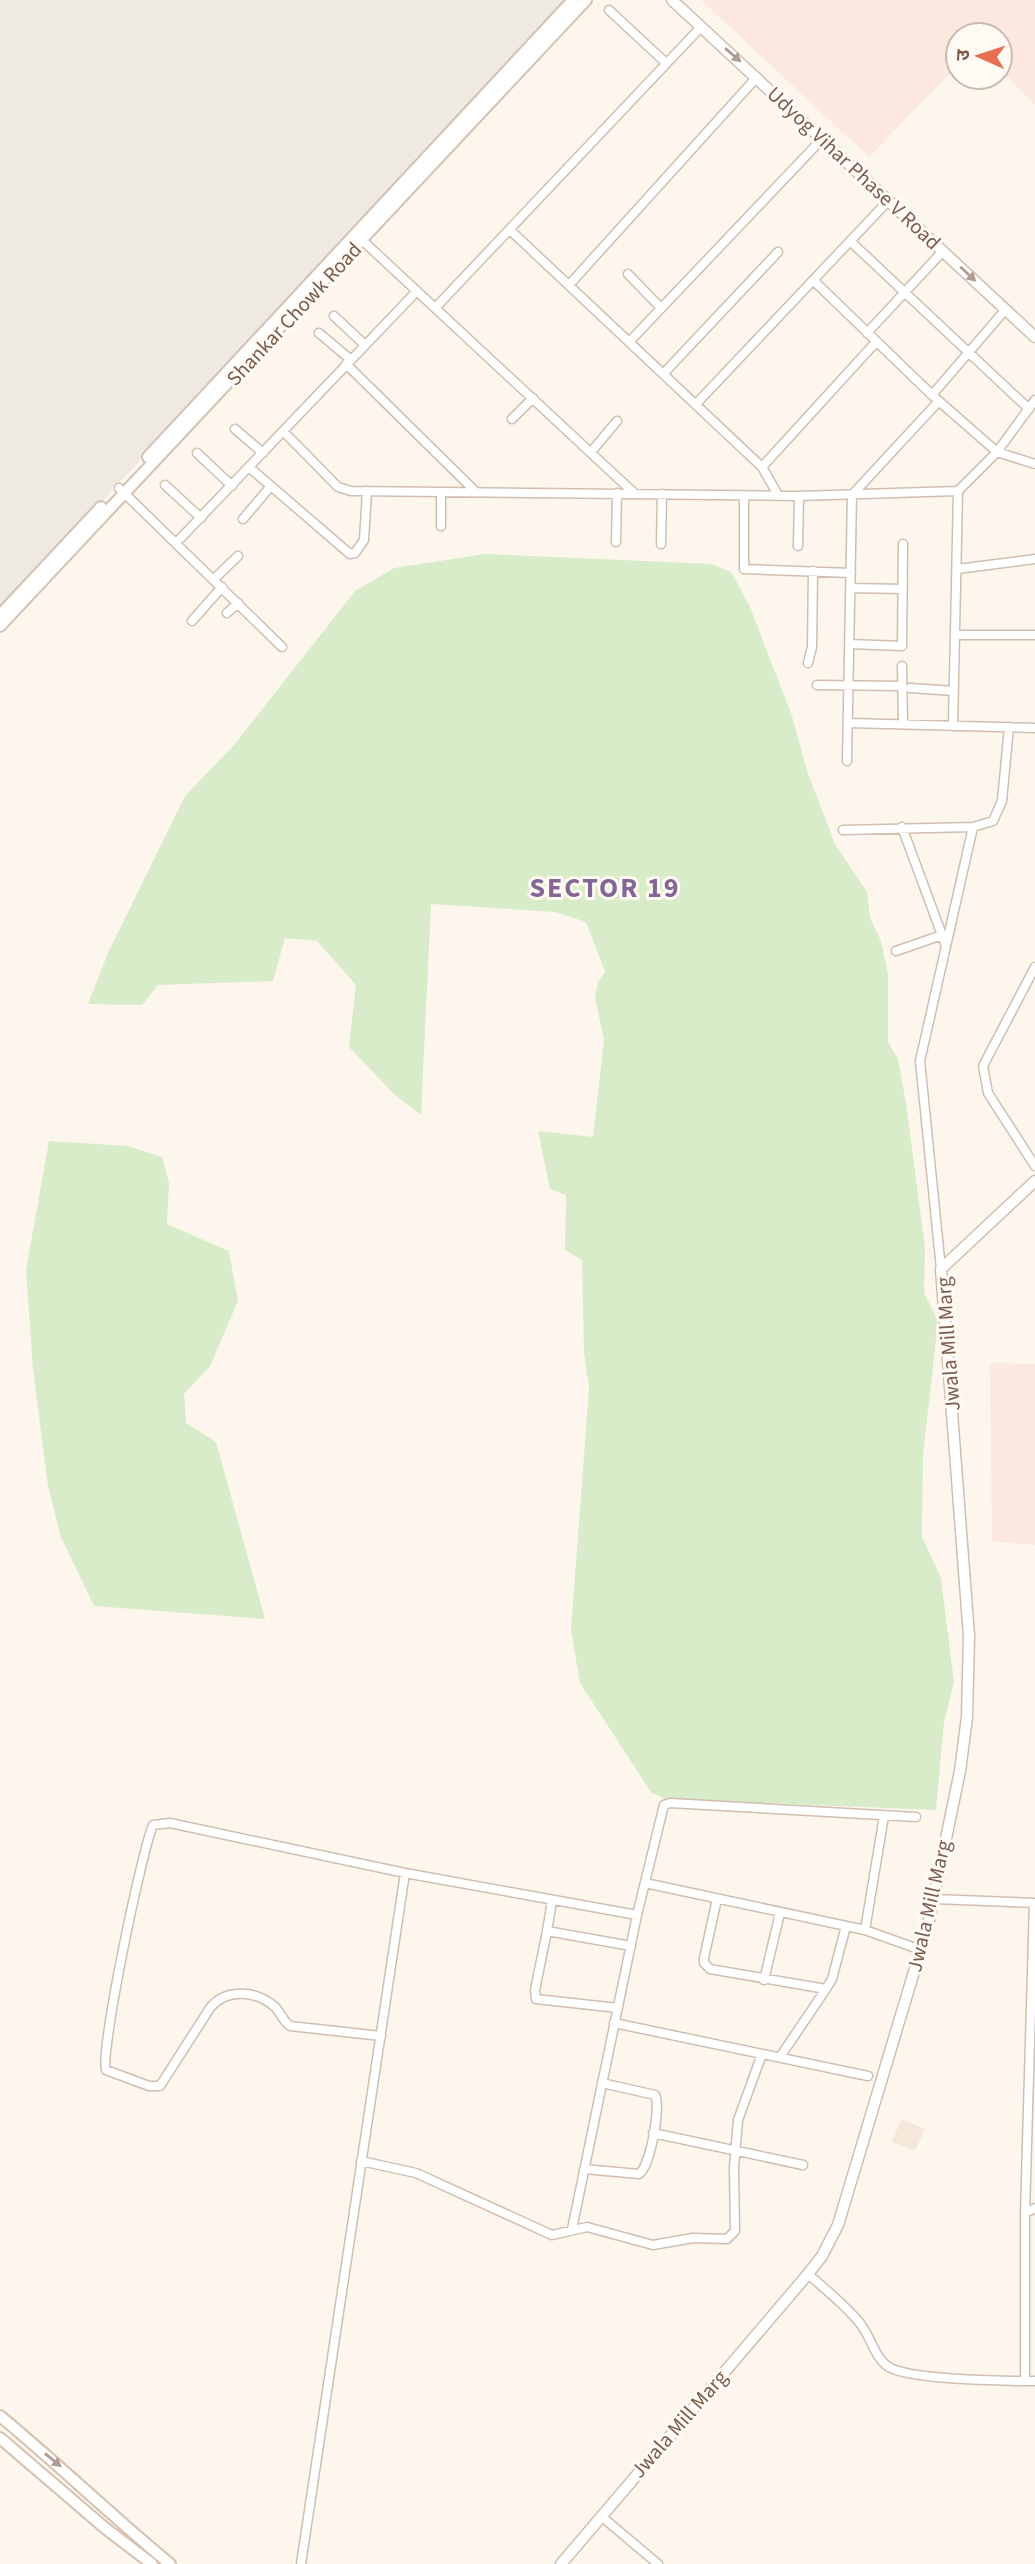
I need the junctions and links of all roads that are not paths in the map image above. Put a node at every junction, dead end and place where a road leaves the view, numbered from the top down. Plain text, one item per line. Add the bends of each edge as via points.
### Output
1 (573, 0) edge
2 (586, 0) edge
3 (672, 0) edge
4 (609, 10) dead end
5 (701, 27) junction
6 (666, 63) junction
7 (757, 77) junction
8 (823, 138) junction
9 (889, 200) junction
10 (510, 230) junction
11 (363, 241) junction
12 (850, 241) junction
13 (943, 251) junction
14 (778, 252) dead end
15 (628, 274) dead end
16 (813, 279) junction
17 (569, 285) junction
18 (417, 291) junction
19 (905, 291) junction
20 (436, 307) junction
21 (661, 308) junction
22 (1006, 309) junction
23 (334, 316) dead end
24 (319, 333) dead end
25 (867, 333) junction
26 (1035, 337) edge
27 (630, 341) junction
28 (876, 342) junction
29 (365, 345) junction
30 (969, 352) junction
31 (349, 362) junction
32 (664, 373) junction
33 (932, 395) junction
34 (533, 398) junction
35 (1035, 400) edge
36 (939, 401) junction
37 (696, 404) junction
38 (1028, 409) junction
39 (512, 419) dead end
40 (617, 421) dead end
41 (235, 429) dead end
42 (283, 431) junction
43 (591, 452) junction
44 (997, 452) junction
45 (197, 453) dead end
46 (263, 453) junction
47 (1035, 464) edge
48 (250, 467) junction
49 (762, 467) junction
50 (165, 485) dead end
51 (232, 486) junction
52 (271, 486) junction
53 (121, 490) junction
54 (367, 491) junction
55 (441, 492) junction
56 (476, 492) junction
57 (958, 492) junction
58 (617, 493) junction
59 (634, 493) junction
60 (662, 494) junction
61 (778, 495) junction
62 (852, 495) junction
63 (744, 496) junction
64 (799, 496) junction
65 (201, 518) junction
66 (243, 519) dead end
67 (441, 526) dead end
68 (616, 542) dead end
69 (176, 543) junction
70 (661, 544) dead end
71 (904, 544) dead end
72 (798, 546) dead end
73 (238, 556) dead end
74 (1035, 559) edge
75 (957, 569) junction
76 (813, 571) junction
77 (851, 573) junction
78 (215, 579) junction
79 (222, 587) junction
80 (851, 588) junction
81 (902, 589) junction
82 (238, 603) junction
83 (227, 613) dead end
84 (0, 615) edge
85 (192, 621) dead end
86 (0, 626) edge
87 (956, 635) junction
88 (1035, 635) edge
89 (850, 643) junction
90 (282, 647) dead end
91 (808, 663) dead end
92 (902, 666) dead end
93 (817, 685) dead end
94 (850, 686) junction
95 (906, 687) junction
96 (954, 691) junction
97 (850, 723) junction
98 (902, 723) junction
99 (953, 726) junction
100 (1009, 727) junction
101 (1035, 728) edge
102 (847, 761) dead end
103 (902, 827) junction
104 (973, 827) junction
105 (843, 830) dead end
106 (942, 935) junction
107 (947, 947) junction
108 (896, 951) dead end
109 (1035, 967) edge
110 (1035, 1166) edge
111 (1035, 1181) edge
112 (941, 1269) junction
113 (884, 1816) junction
114 (916, 1817) dead end
115 (405, 1872) junction
116 (645, 1883) junction
117 (717, 1899) junction
118 (934, 1899) junction
119 (552, 1901) junction
120 (1035, 1903) edge
121 (780, 1913) junction
122 (637, 1915) junction
123 (846, 1926) junction
124 (547, 1930) junction
125 (865, 1930) junction
126 (631, 1947) junction
127 (920, 1950) junction
128 (764, 1980) junction
129 (826, 1989) junction
130 (618, 2008) junction
131 (614, 2023) junction
132 (381, 2036) junction
133 (762, 2054) junction
134 (780, 2057) junction
135 (868, 2076) dead end
136 (602, 2082) junction
137 (653, 2133) junction
138 (735, 2148) junction
139 (361, 2161) junction
140 (803, 2165) dead end
141 (584, 2169) junction
142 (1035, 2208) edge
143 (1025, 2213) junction
144 (572, 2229) junction
145 (808, 2274) junction
146 (1030, 2381) edge
147 (0, 2416) edge
148 (0, 2438) edge
149 (601, 2516) junction
150 (152, 2564) edge
151 (170, 2564) edge
152 (302, 2564) edge
153 (561, 2564) edge
154 (658, 2564) edge

1 - 53 main road, Shankar Chowk Road
2 - 11 main road, Shankar Chowk Road
3 - 5 street, Udyog Vihar Phase V Road
4 - 6 street
5 - 6 street
5 -> 7 street, Udyog Vihar Phase V Road
6 - 10 street
7 - 8 street, Udyog Vihar Phase V Road
7 - 17 street
8 - 9 street, Udyog Vihar Phase V Road
8 - 21 street
9 - 12 street
9 - 13 street, Udyog Vihar Phase V Road
10 - 17 street
10 - 20 street
11 - 18 street
11 - 53 main road, Shankar Chowk Road
12 - 16 street
12 - 19 street
13 - 19 street
13 -> 22 street, Udyog Vihar Phase V Road
14 - 32 street
15 - 21 street
16 - 25 street
16 - 37 street
17 - 27 street
18 - 20 street
18 - 29 street
19 - 25 street
19 - 30 street
20 - 34 street
21 - 27 street
22 - 26 street, Udyog Vihar Phase V Road
22 - 30 street
23 - 29 street
24 - 31 street
25 - 28 street
27 - 32 street
28 - 33 street
28 - 49 street
29 - 31 street
30 - 33 street
30 - 38 street
31 - 42 street
31 - 56 street
32 - 37 street
33 - 36 street
34 - 39 street
34 - 43 street
35 - 38 street
36 - 44 street
36 - 62 street
37 - 49 street
38 - 44 street
40 - 43 street
41 - 46 street
42 - 46 street
42 - 54 street via 338,487
43 - 59 street
44 - 47 street
44 - 57 street
45 - 51 street
46 - 48 street
48 - 51 street
48 - 52 street
49 - 61 street
50 - 65 street
51 - 65 street
52 - 54 street via 349,554 364,540
52 - 66 street
53 - 69 street
53 - 84 main road, Shankar Chowk Road
53 - 86 main road, Shankar Chowk Road
54 - 55 street
55 - 56 street
55 - 67 street
56 - 58 street
57 - 62 street
57 - 75 street
58 - 59 street
58 - 68 street
59 - 60 street
60 - 63 street
60 - 70 street
61 - 63 street
61 - 64 street
62 - 64 street
62 - 77 street
63 - 76 street via 744,569
64 - 72 street
65 - 69 street
69 - 78 street
71 - 81 street
73 - 78 street
74 - 75 street
75 - 87 street
76 - 77 street
76 - 91 street via 813,648
77 - 80 street
78 - 79 street
79 - 82 street
79 - 85 street
80 - 81 street
80 - 89 street
81 - 89 street via 902,646
82 - 83 street
82 - 90 street
87 - 88 street
87 - 96 street
89 - 94 street
92 - 95 street
93 - 94 street
94 - 95 street
94 - 97 street
95 - 96 street
95 - 98 street
96 - 99 street
97 - 98 street
97 - 102 street
98 - 99 street
99 - 100 street
100 - 101 street
100 - 104 street via 999,812 993,821
103 - 104 street
103 - 105 street
103 - 106 street
104 - 107 street
106 - 107 street
106 - 108 street
107 - 112 street via 920,1061
109 - 110 street via 983,1066 988,1093
111 - 112 street, Jwala Mill Marg
112 - 118 street, Jwala Mill Marg via 969,1678 960,1771
113 - 114 street
113 - 116 street via 670,1803 661,1811
113 - 125 street
115 - 119 street
115 - 132 street
115 - 132 street via 170,1823 153,1825 104,2064 111,2073 160,2086 210,2008 219,1997 230,1994 260,1998 275,2007 290,2026
116 - 117 street
116 - 122 street
117 - 121 street
117 - 128 street via 706,1966
118 - 120 street
118 - 127 street, Jwala Mill Marg
119 - 122 street
119 - 124 street
120 - 143 street
121 - 123 street
121 - 128 street
122 - 126 street
123 - 125 street
123 - 129 street
124 - 126 street
124 - 130 street via 536,1999
125 - 127 street
126 - 130 street
127 - 145 street, Jwala Mill Marg via 838,2225
128 - 129 street
129 - 134 street
130 - 131 street
131 - 133 street
131 - 136 street
132 - 139 street
133 - 134 street
133 - 138 street via 738,2120
134 - 135 street
136 - 137 street via 655,2095 658,2106
136 - 141 street
137 - 138 street
137 - 141 street via 643,2172
138 - 140 street
138 - 144 street via 732,2237 653,2245 587,2227
139 - 144 street via 433,2180 552,2235
139 - 152 street
141 - 144 street
142 - 143 street
143 - 146 street
145 - 146 street via 857,2319 889,2367 927,2375
145 - 149 street, Jwala Mill Marg
147 -> 151 main road
148 - 150 main road
149 - 153 street, Jwala Mill Marg
149 - 154 street

